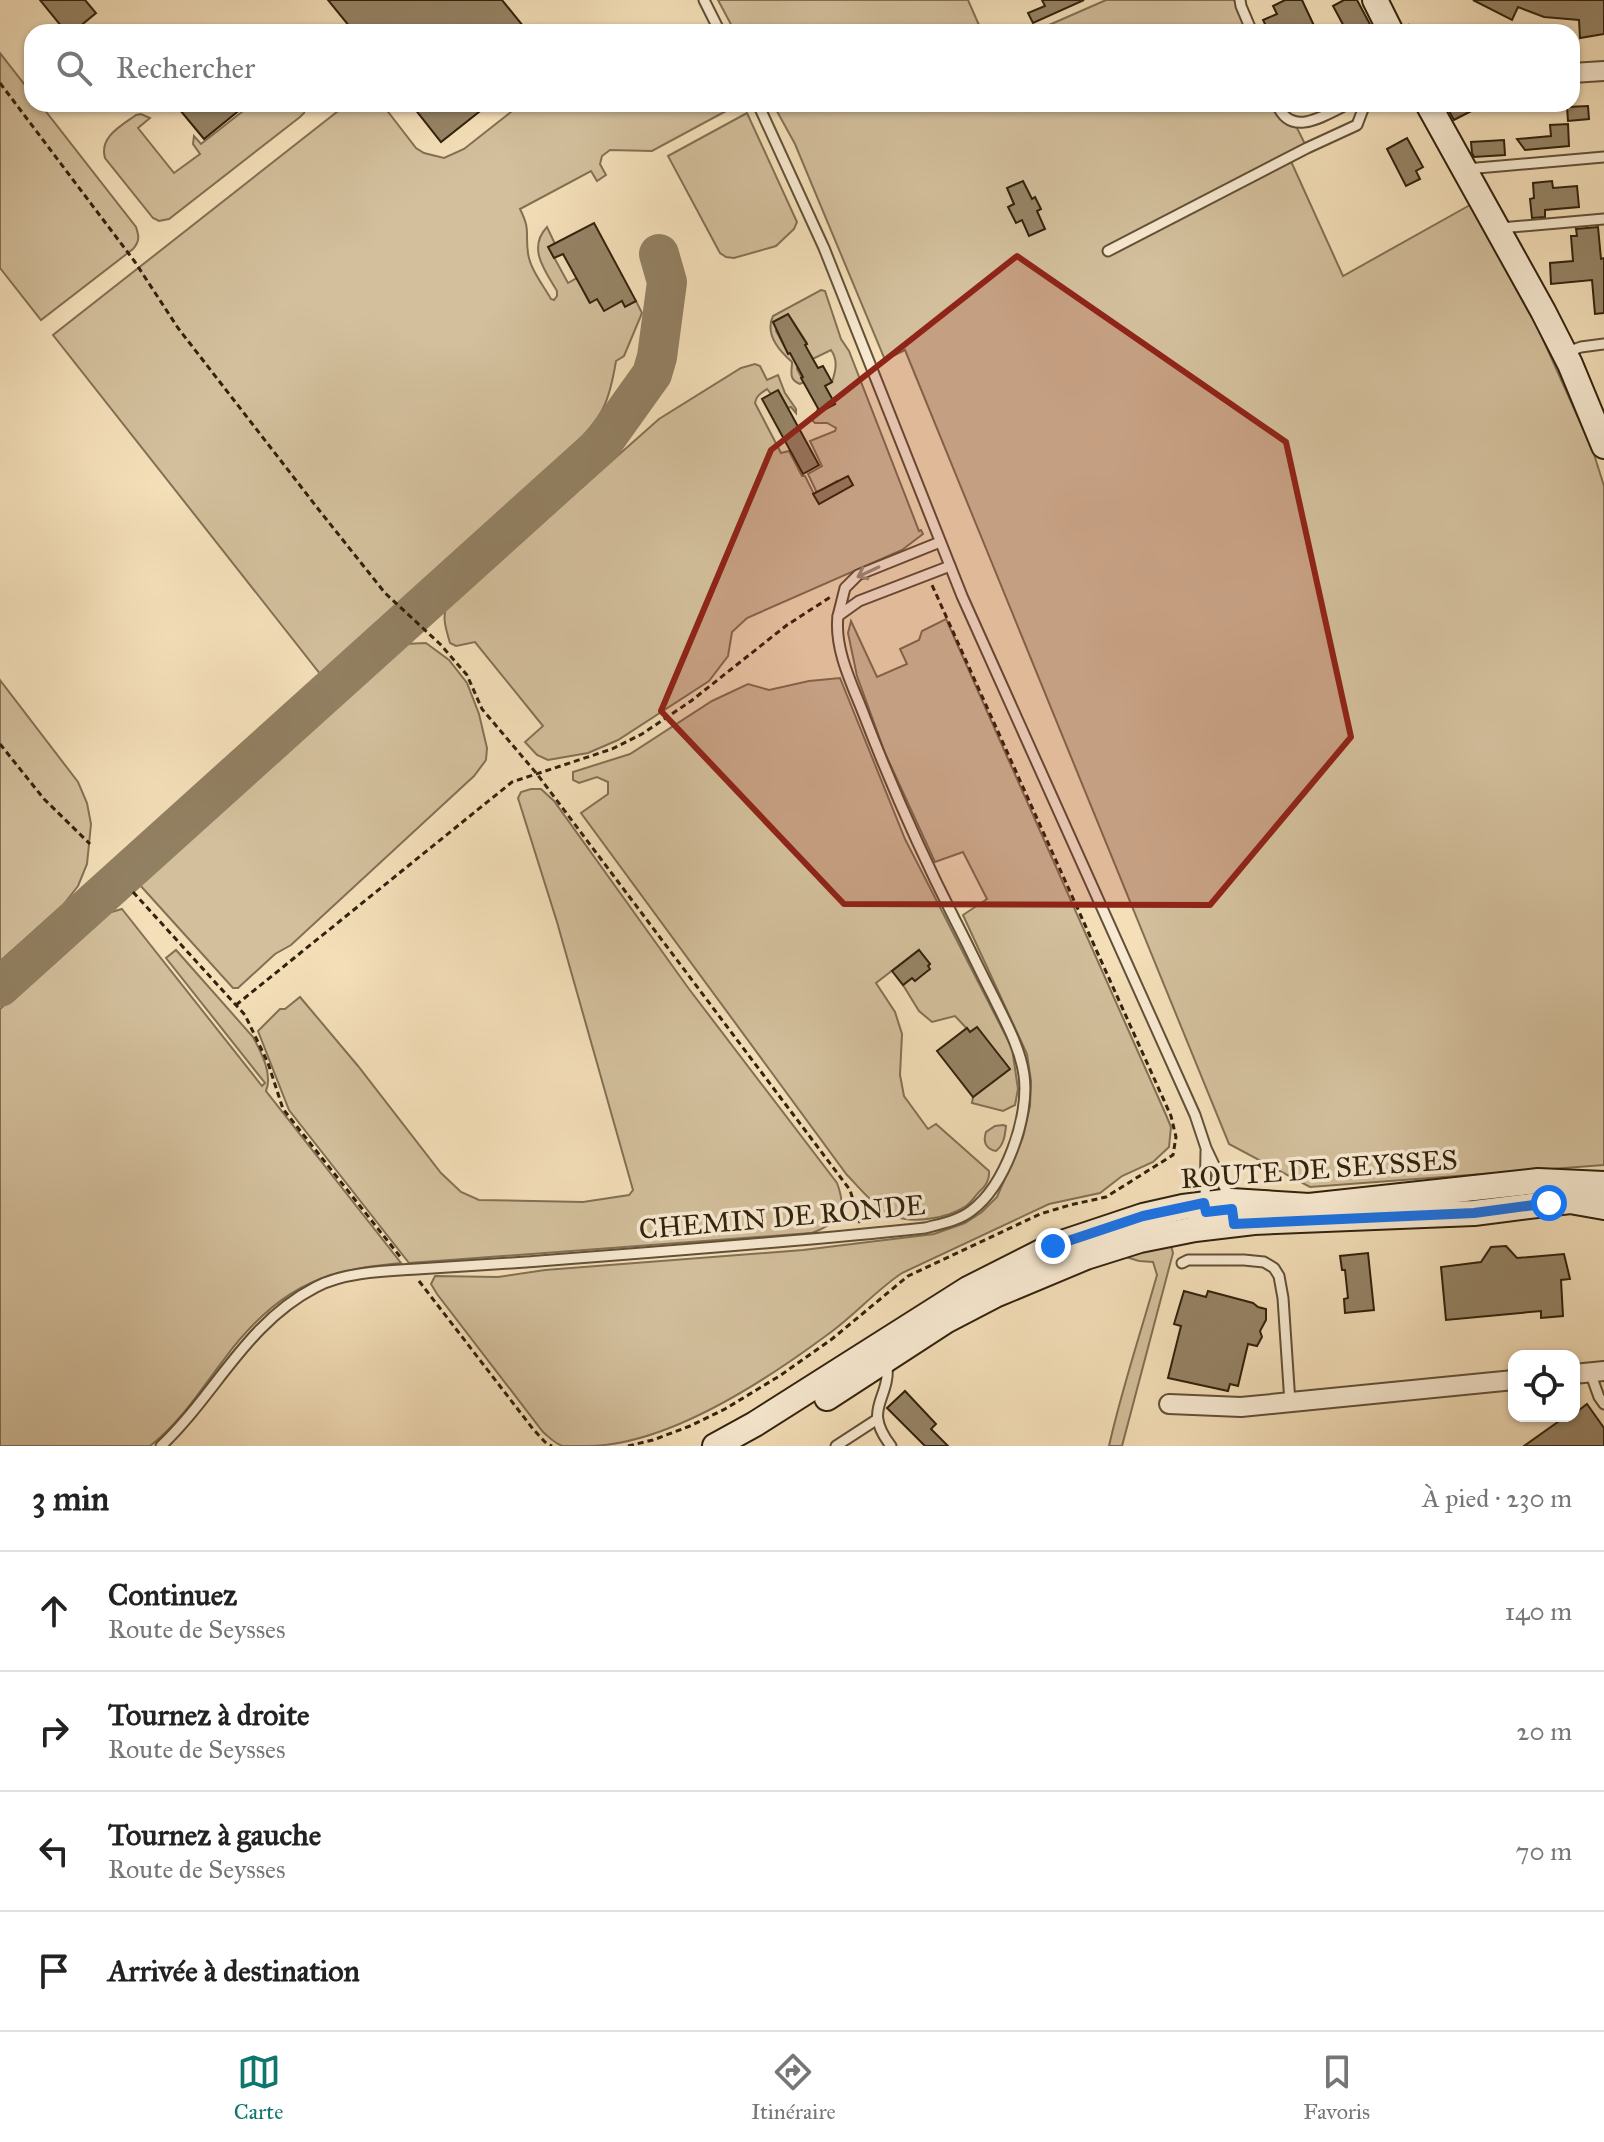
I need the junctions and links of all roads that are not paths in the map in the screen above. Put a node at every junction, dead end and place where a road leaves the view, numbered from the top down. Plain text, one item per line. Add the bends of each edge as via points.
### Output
1 (704, 0) edge
2 (1240, 0) edge
3 (1375, 0) edge
4 (716, 24) edge
5 (1249, 24) edge
6 (1387, 24) edge
7 (1604, 71) edge
8 (1580, 72) edge
9 (762, 112) edge
10 (1281, 112) edge
11 (1331, 112) edge
12 (1362, 112) edge
13 (1432, 112) edge
14 (1604, 157) edge
15 (1463, 170) junction
16 (1604, 219) edge
17 (1496, 228) junction
18 (1108, 251) dead end
19 (1604, 344) edge
20 (1564, 353) junction
21 (1604, 446) edge
22 (940, 542) junction
23 (950, 566) junction
24 (838, 616) junction
25 (1206, 1148) junction
26 (1604, 1184) edge
27 (1604, 1194) edge
28 (1604, 1207) edge
29 (1232, 1211) junction
30 (1206, 1214) junction
31 (1182, 1263) dead end
32 (884, 1352) junction
33 (1589, 1372) edge
34 (1508, 1381) edge
35 (1290, 1403) junction
36 (1169, 1404) dead end
37 (1604, 1404) edge
38 (876, 1420) junction
39 (161, 1446) edge
40 (715, 1446) edge
41 (731, 1446) edge
42 (746, 1446) edge
43 (836, 1446) edge
44 (891, 1446) edge

1 - 4 lane
2 - 5 lane
3 - 6 main road
7 - 8 street
9 - 22 lane via 824,248
10 - 11 lane via 1289,121 1310,122
12 - 18 lane via 1357,125
13 - 15 main road
14 - 15 lane
15 - 17 main road
16 - 17 lane
17 - 20 main road
19 - 20 lane
20 - 21 main road
22 - 23 lane
22 -> 24 lane via 858,575 845,588
23 - 24 lane via 859,601
23 - 25 lane
24 - 39 lane, CHEMIN DE RONDE via 836,630 847,671 885,769 1020,1059 1024,1100 1017,1137 990,1194 969,1213 925,1228 411,1269 319,1285 255,1333
25 - 29 lane
25 - 30 lane
26 - 29 main road, ROUTE DE SEYSSES via 1538,1181
27 - 29 lane, ROUTE DE SEYSSES via 1534,1190 1318,1213
28 - 29 main road, ROUTE DE SEYSSES via 1570,1201 1474,1213
29 - 30 main road, ROUTE DE SEYSSES
30 - 32 main road, ROUTE DE SEYSSES via 1008,1289
30 - 32 main road, ROUTE DE SEYSSES via 1143,1216 1053,1246 968,1289
31 - 35 lane via 1244,1260 1274,1268 1283,1298
32 - 38 lane via 888,1367
32 - 40 main road, ROUTE DE SEYSSES
32 - 41 lane, ROUTE DE SEYSSES
32 - 42 main road, ROUTE DE SEYSSES
33 - 37 lane
34 - 35 street
35 - 36 street
38 - 43 lane
38 - 44 lane

